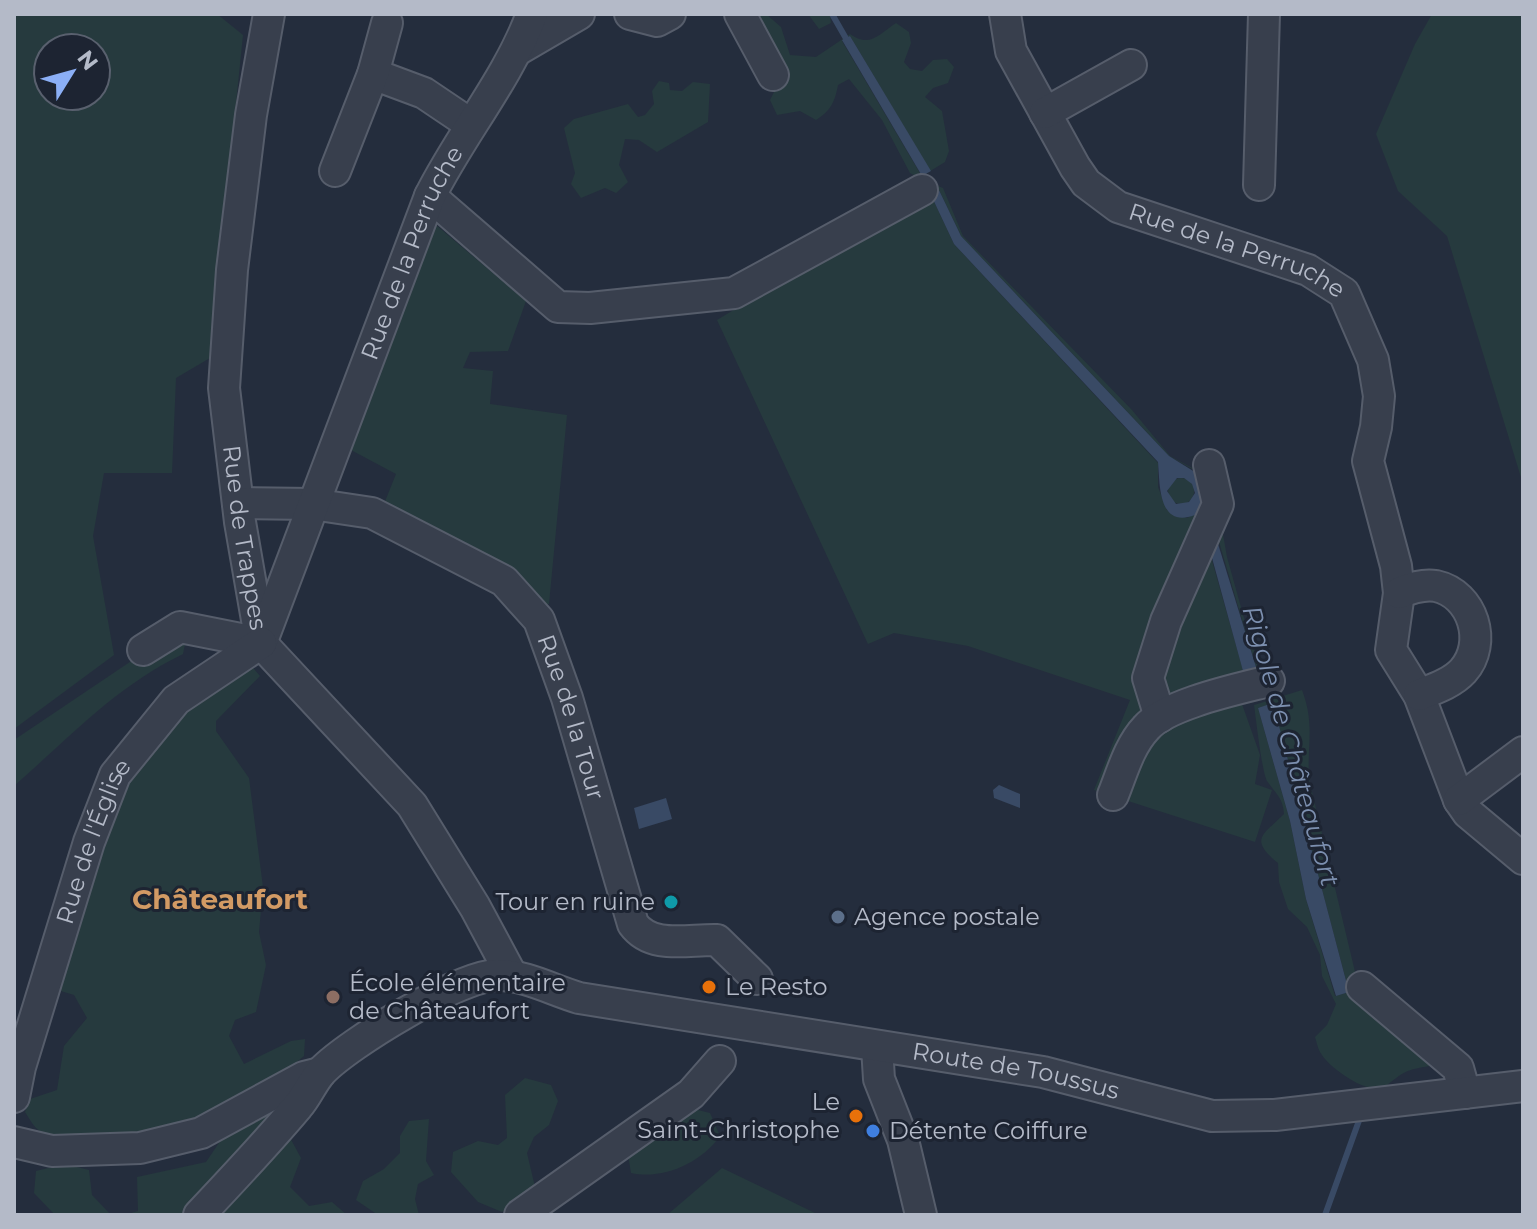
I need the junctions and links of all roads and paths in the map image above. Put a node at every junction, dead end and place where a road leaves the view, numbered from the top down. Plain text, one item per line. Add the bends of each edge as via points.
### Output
1 (269, 14) edge
2 (532, 14) edge
3 (579, 14) edge
4 (630, 14) edge
5 (670, 14) edge
6 (1005, 14) edge
7 (1264, 14) edge
8 (752, 18) edge
9 (387, 23) dead end
10 (519, 49) junction
11 (1131, 65) dead end
12 (373, 74) junction
13 (773, 75) dead end
14 (1045, 113) junction
15 (470, 124) junction
16 (335, 171) dead end
17 (1259, 185) dead end
18 (922, 190) dead end
19 (430, 196) junction
20 (1209, 465) dead end
21 (238, 503) junction
22 (312, 504) junction
23 (1399, 593) junction
24 (261, 643) junction
25 (143, 650) dead end
26 (1269, 681) dead end
27 (1419, 695) junction
28 (1160, 717) junction
29 (1523, 752) edge
30 (1113, 795) dead end
31 (1459, 800) junction
32 (1523, 859) edge
33 (512, 976) junction
34 (757, 979) dead end
35 (1362, 987) dead end
36 (877, 1047) junction
37 (720, 1061) dead end
38 (320, 1073) junction
39 (1523, 1086) edge
40 (1465, 1093) junction
41 (14, 1097) edge
42 (14, 1142) edge
43 (199, 1215) edge
44 (520, 1215) edge
45 (921, 1215) edge

1 - 21 street, Rue de Trappes via 232,270 224,388
2 - 10 street, Rue de la Perruche
3 - 10 street
4 - 5 street via 657,21
6 - 14 street, Rue de la Perruche via 1011,51
7 - 17 street
8 - 13 street
9 - 12 street
10 - 15 street, Rue de la Perruche
11 - 14 street
12 - 15 street via 424,93
12 - 16 street
14 - 23 street, Rue de la Perruche via 1086,183 1102,198 1308,270 1344,293 1373,360 1379,396 1368,461
15 - 19 street, Rue de la Perruche
18 - 19 street via 734,293 590,308 558,307
19 - 22 street, Rue de la Perruche
20 - 28 street via 1215,507 1148,678
21 - 22 street, Rue de la Tour
21 - 24 street, Rue de Trappes
22 - 24 street
22 - 34 street, Rue de la Tour via 372,513 504,581 539,620 633,924 641,935 659,941 717,940
23 - 27 street, Rue de la Perruche via 1391,650
23 - 27 street via 1417,586 1444,589 1467,608 1476,630 1475,649 1463,671
24 - 25 street via 180,627
24 - 33 street, Rue de Trappes via 412,805
24 - 41 street, Rue de l'Église via 176,700 115,775 89,842
26 - 28 street
27 - 31 street, Rue de la Perruche
28 - 30 street via 1132,749
29 - 31 street
31 - 32 street, Rue de la Perruche
33 - 36 street, Route de Toussus via 579,998
33 - 38 street via 474,979 429,1001
35 - 40 street via 1458,1068
36 - 40 street, Route de Toussus via 1043,1072 1212,1116 1275,1115
36 - 45 street via 879,1079 903,1140
37 - 44 street via 691,1094
38 - 42 street via 201,1133 140,1148 52,1151
38 - 43 street via 302,1102
39 - 40 street, Route de Toussus

